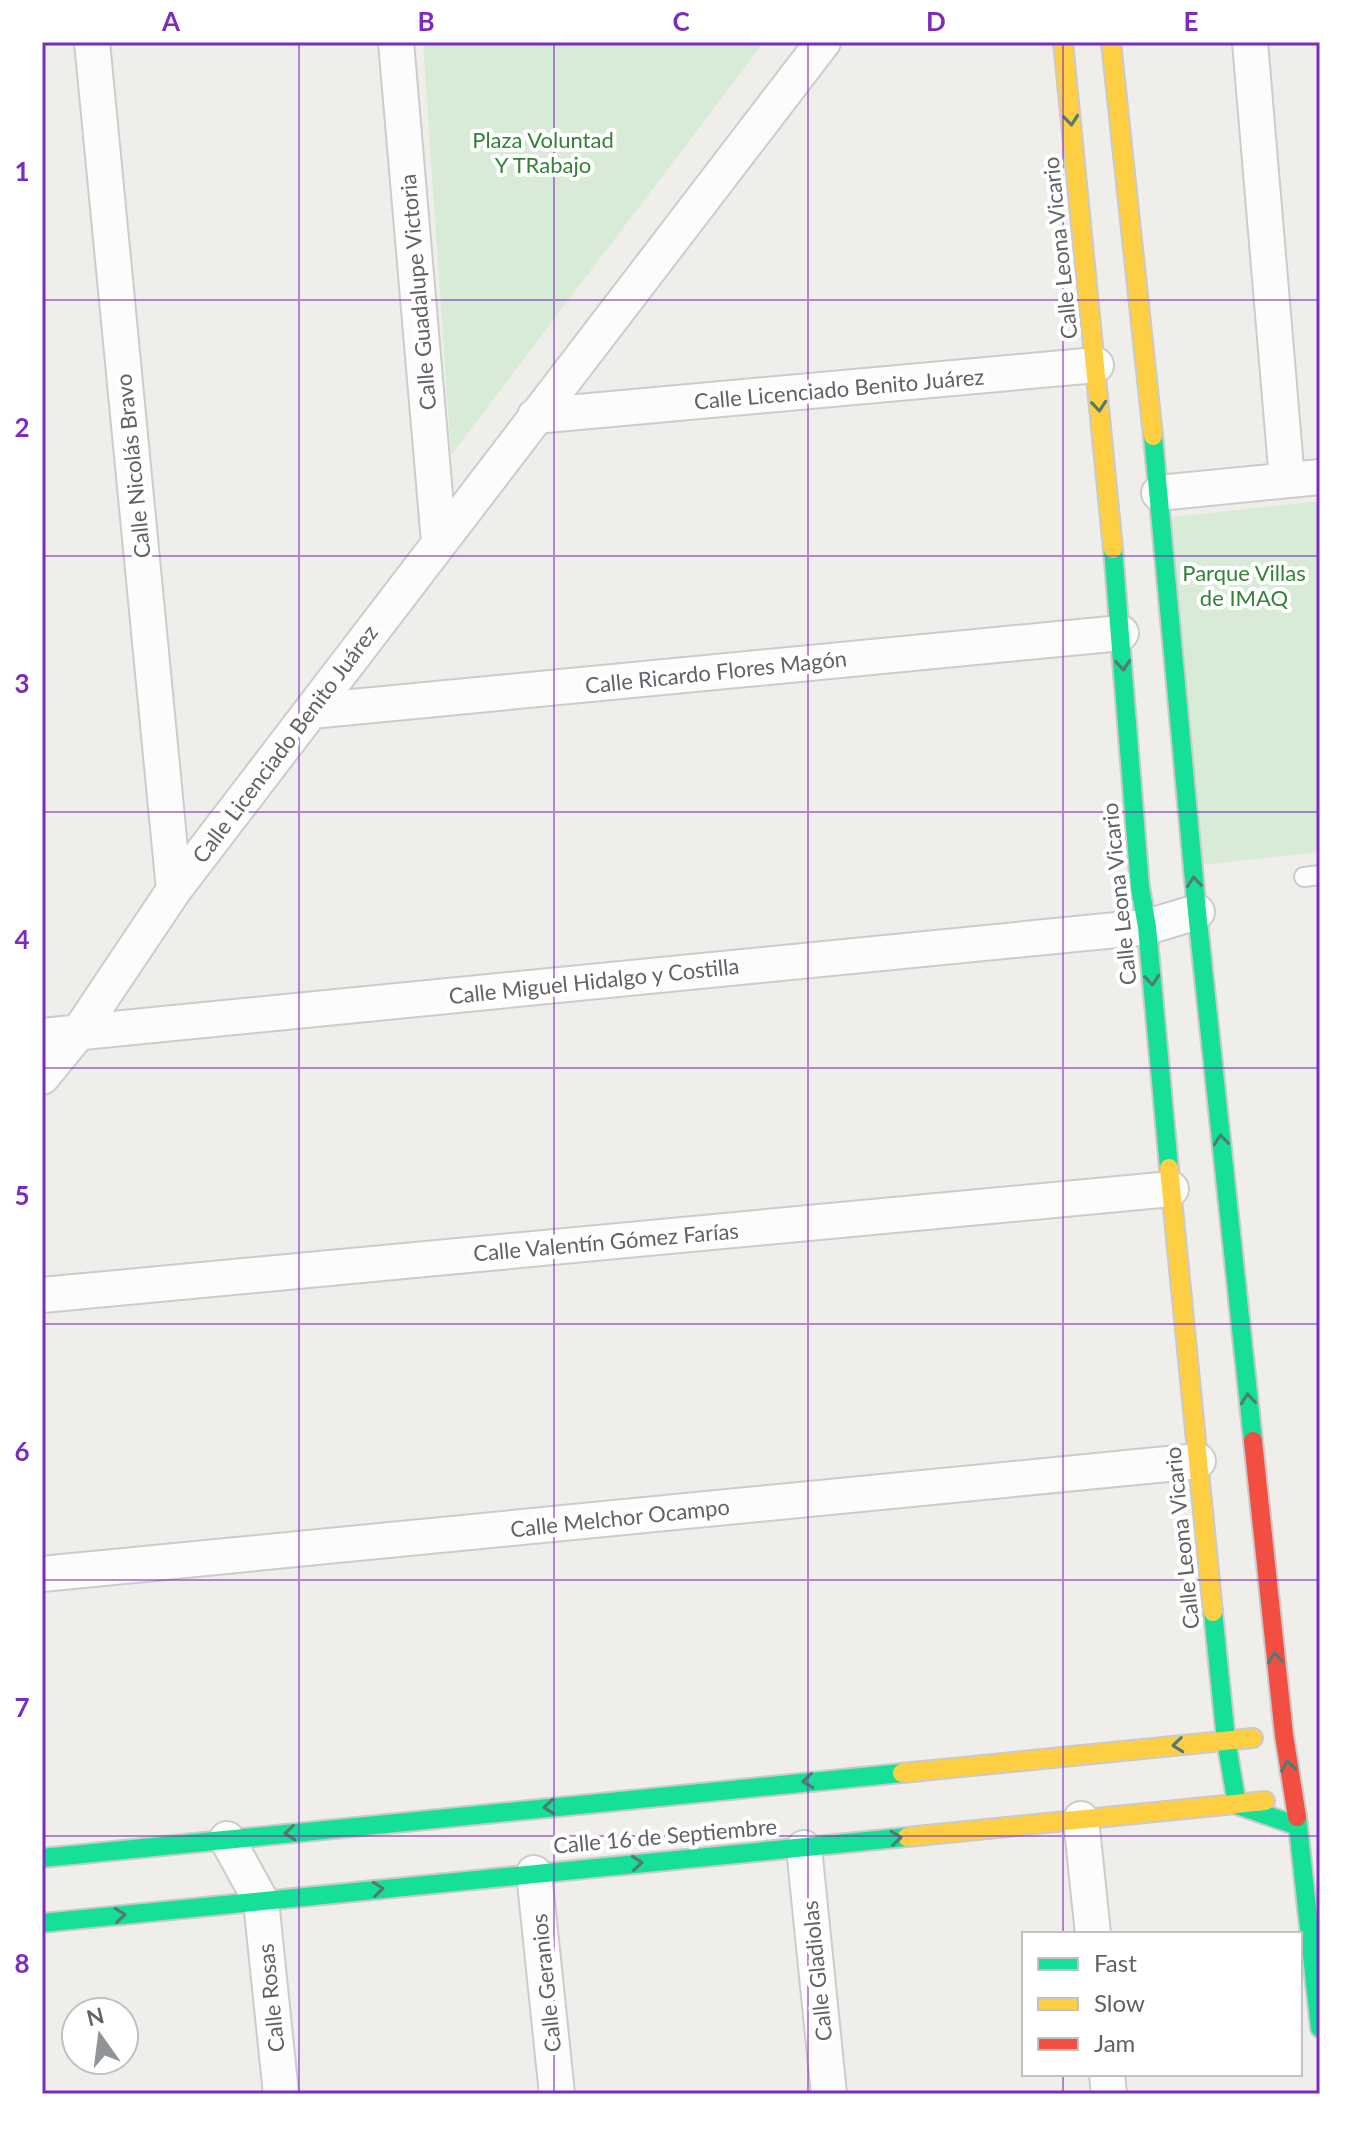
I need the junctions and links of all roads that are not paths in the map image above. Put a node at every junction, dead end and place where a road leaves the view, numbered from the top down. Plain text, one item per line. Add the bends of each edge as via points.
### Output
1 (92, 42) edge
2 (396, 42) edge
3 (823, 42) edge
4 (1063, 42) edge
5 (1111, 42) edge
6 (1250, 42) edge
7 (1096, 365) junction
8 (535, 416) junction
9 (1304, 479) edge
10 (1159, 493) junction
11 (439, 542) junction
12 (1121, 633) junction
13 (311, 711) junction
14 (174, 890) junction
15 (1197, 912) junction
16 (1147, 927) junction
17 (79, 1032) junction
18 (42, 1036) edge
19 (42, 1077) edge
20 (1171, 1189) junction
21 (42, 1295) edge
22 (1198, 1461) junction
23 (42, 1574) edge
24 (1284, 1735) junction
25 (1226, 1740) junction
26 (1292, 1797) junction
27 (1237, 1805) junction
28 (1081, 1819) junction
29 (1298, 1826) junction
30 (227, 1839) junction
31 (804, 1848) junction
32 (42, 1858) edge
33 (534, 1873) junction
34 (261, 1901) junction
35 (42, 1923) edge
36 (1093, 1932) edge
37 (1320, 2028) edge
38 (281, 2094) edge
39 (557, 2094) edge
40 (829, 2094) edge

1 - 14 street, Calle Nicolás Bravo
2 - 11 street, Calle Guadalupe Victoria
3 - 8 street, Calle Licenciado Benito Juárez
4 -> 7 main road, Calle Leona Vicario
5 - 10 main road
6 - 9 street
7 - 8 street, Calle Licenciado Benito Juárez
7 -> 12 main road, Calle Leona Vicario
8 - 11 street, Calle Licenciado Benito Juárez
9 - 10 street
15 -> 10 main road
11 - 13 street, Calle Licenciado Benito Juárez
12 - 13 street, Calle Ricardo Flores Magón
12 -> 16 main road, Calle Leona Vicario
13 - 14 street, Calle Licenciado Benito Juárez
14 - 17 street, Calle Licenciado Benito Juárez
15 - 16 street, Calle Miguel Hidalgo y Costilla
24 -> 15 main road
16 - 17 street, Calle Miguel Hidalgo y Costilla
16 -> 20 main road, Calle Leona Vicario
17 - 18 street, Calle Miguel Hidalgo y Costilla
17 - 19 street, Calle Licenciado Benito Juárez
20 - 21 street, Calle Valentín Gómez Farías
20 - 22 main road, Calle Leona Vicario
22 - 23 street, Calle Melchor Ocampo
22 - 25 main road, Calle Leona Vicario
24 - 25 main road, Calle 16 de Septiembre
26 -> 24 main road
25 - 27 main road, Calle Leona Vicario
25 -> 30 main road, Calle 16 de Septiembre
26 - 27 main road, Calle 16 de Septiembre
26 - 29 main road
27 - 28 main road, Calle 16 de Septiembre
27 - 29 main road
31 -> 28 main road, Calle 16 de Septiembre
28 - 36 street
29 - 37 main road
30 - 32 main road, Calle 16 de Septiembre
30 - 34 street
33 -> 31 main road, Calle 16 de Septiembre
31 - 40 street, Calle Gladiolas
34 -> 33 main road, Calle 16 de Septiembre
33 - 39 street, Calle Geranios
35 -> 34 main road, Calle 16 de Septiembre
34 - 38 street, Calle Rosas

